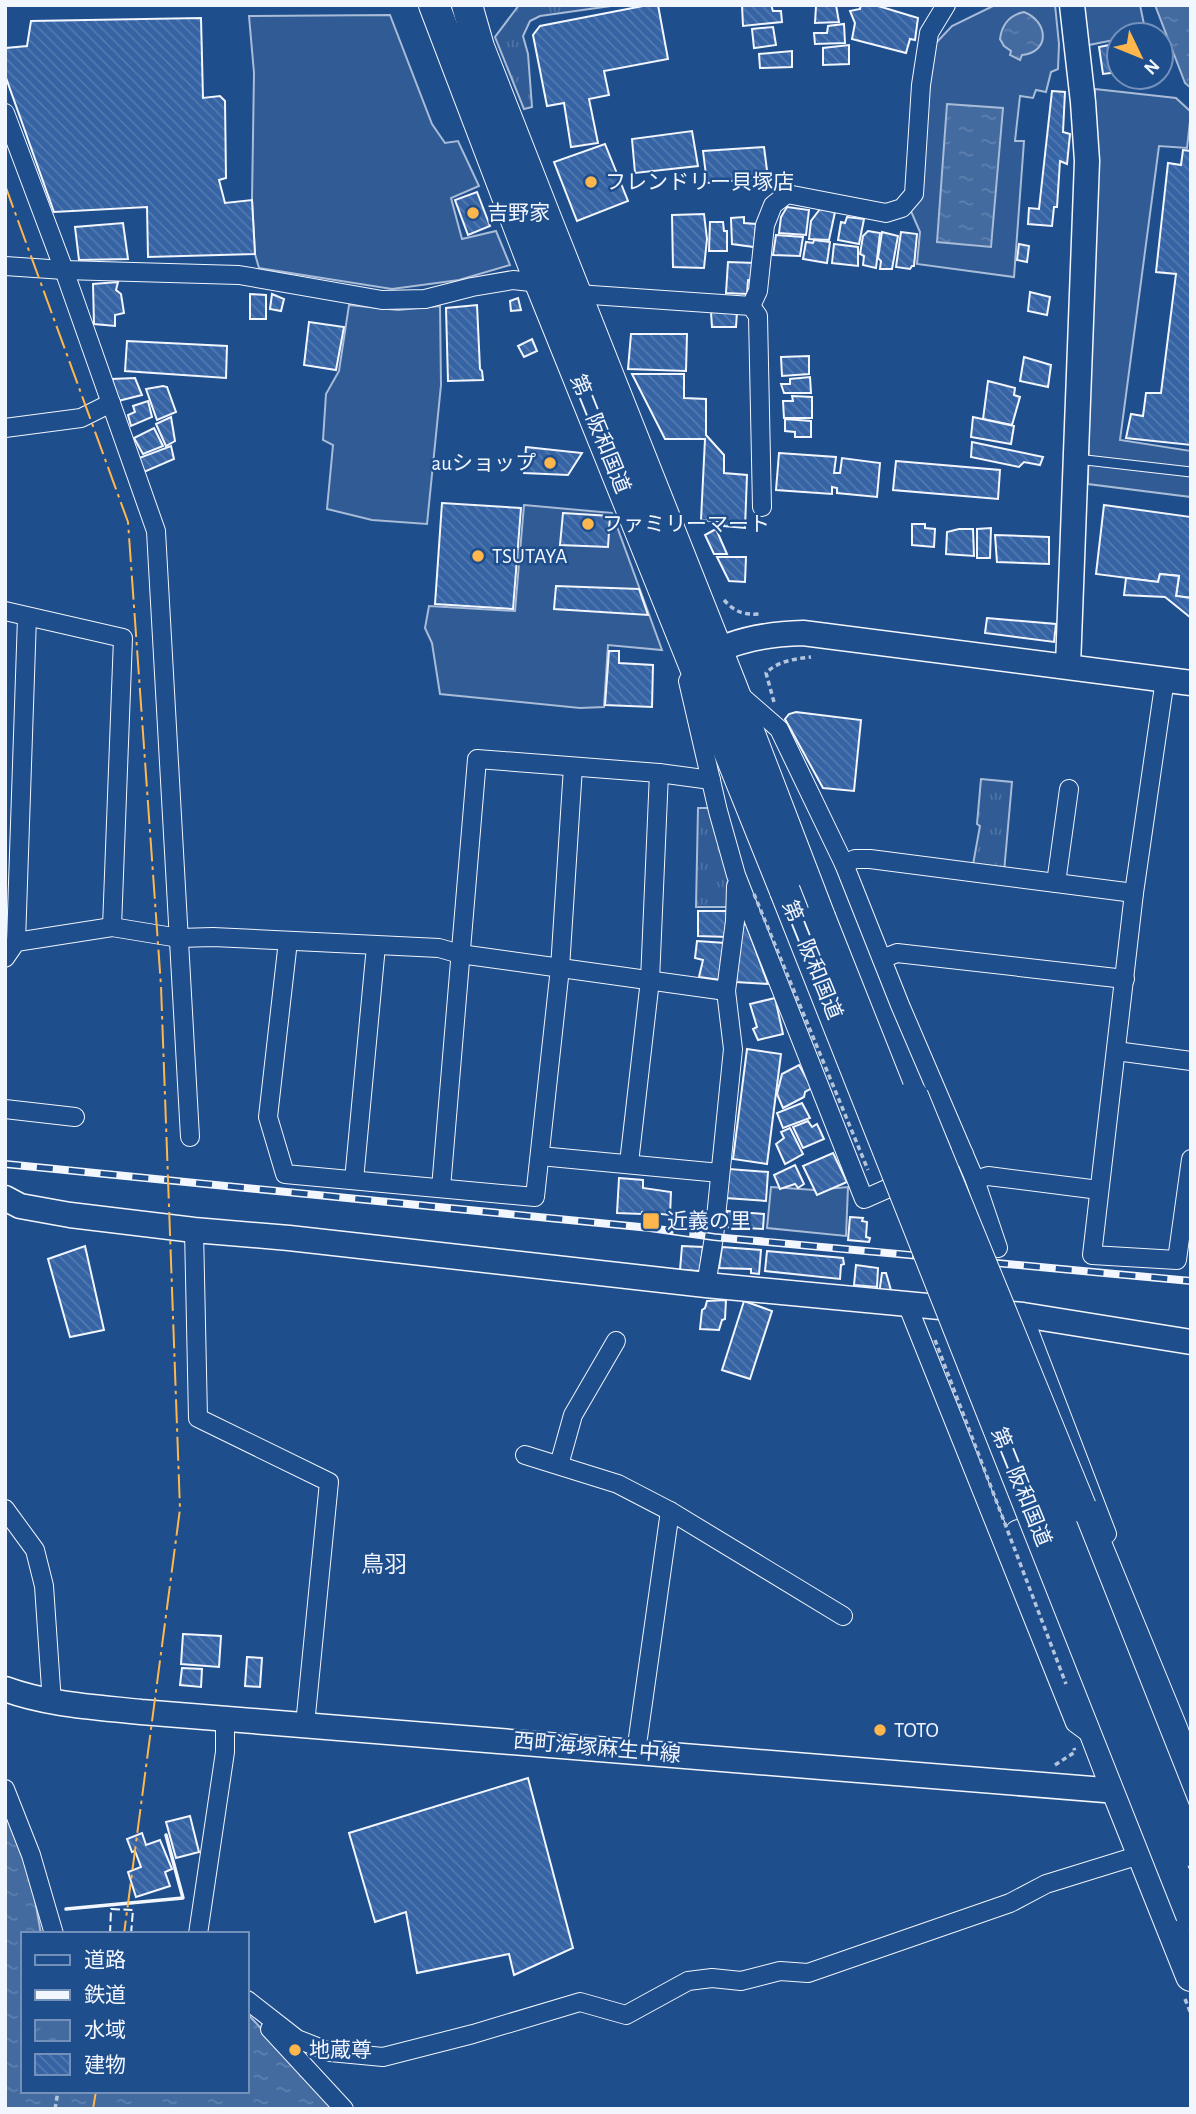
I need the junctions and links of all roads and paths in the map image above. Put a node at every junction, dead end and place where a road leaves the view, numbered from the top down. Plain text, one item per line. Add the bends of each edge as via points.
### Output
1 (434, 5) edge
2 (467, 5) edge
3 (946, 5) edge
4 (1072, 5) edge
5 (5, 113) edge
6 (5, 266) edge
7 (64, 270) junction
8 (540, 283) junction
9 (577, 294) junction
10 (751, 306) junction
11 (111, 402) junction
12 (5, 428) edge
13 (1075, 459) junction
14 (1191, 472) edge
15 (762, 507) dead end
16 (5, 611) edge
17 (27, 617) junction
18 (706, 657) junction
19 (810, 657) dead end
20 (1068, 666) junction
21 (1165, 679) junction
22 (1191, 683) edge
23 (733, 688) junction
24 (777, 710) dead end
25 (573, 768) junction
26 (659, 774) junction
27 (14, 777) edge
28 (710, 780) junction
29 (1069, 789) dead end
30 (844, 864) junction
31 (736, 875) junction
32 (1056, 883) junction
33 (770, 893) junction
34 (1134, 893) junction
35 (828, 912) junction
36 (112, 927) junction
37 (179, 938) junction
38 (288, 941) junction
39 (16, 942) junction
40 (376, 946) junction
41 (460, 954) junction
42 (5, 958) edge
43 (882, 959) junction
44 (561, 968) junction
45 (1125, 979) junction
46 (650, 980) junction
47 (726, 991) junction
48 (1116, 1051) junction
49 (1191, 1061) edge
50 (5, 1109) edge
51 (75, 1117) dead end
52 (190, 1137) dead end
53 (964, 1154) junction
54 (540, 1156) junction
55 (1191, 1159) edge
56 (629, 1163) junction
57 (720, 1172) junction
58 (869, 1174) dead end
59 (354, 1180) junction
60 (975, 1180) junction
61 (440, 1188) junction
62 (1099, 1190) junction
63 (5, 1198) edge
64 (194, 1230) junction
65 (1186, 1235) edge
66 (998, 1248) dead end
67 (706, 1286) junction
68 (907, 1304) junction
69 (1023, 1315) junction
70 (934, 1336) dead end
71 (616, 1341) dead end
72 (1191, 1342) edge
73 (526, 1455) dead end
74 (559, 1465) junction
75 (5, 1509) edge
76 (670, 1511) junction
77 (843, 1616) dead end
78 (1066, 1685) dead end
79 (5, 1689) edge
80 (52, 1703) junction
81 (225, 1719) junction
82 (305, 1725) junction
83 (1173, 1731) junction
84 (1086, 1742) junction
85 (636, 1752) junction
86 (1049, 1769) dead end
87 (1191, 1782) edge
88 (5, 1789) edge
89 (1117, 1791) junction
90 (1191, 1797) edge
91 (1191, 1851) edge
92 (1143, 1854) junction
93 (1191, 1915) edge
94 (53, 1932) edge
95 (198, 1932) edge
96 (1191, 1976) edge
97 (248, 2002) edge
98 (248, 2002) edge
99 (344, 2109) edge

1 - 8 highway, 第二阪和国道
2 - 9 highway, 第二阪和国道
3 - 10 street via 929,33 914,194 902,208 886,213 787,194 773,205 765,225 758,291
4 - 13 street via 1087,161
5 - 7 street
6 - 7 street
7 - 8 street via 239,275 382,300 425,299 513,280
7 - 11 street
8 - 9 street
8 - 18 highway, 第二阪和国道
9 - 10 street
9 - 18 highway, 第二阪和国道
10 - 15 street via 758,316
11 - 12 street via 81,418
11 - 37 street via 156,531
13 - 14 lane
13 - 20 street
16 - 17 street
17 - 27 street
17 - 36 street via 123,638
18 - 20 street via 776,634 803,634
18 - 23 highway, 第二阪和国道
18 - 28 street via 688,681
18 - 33 highway, 第二阪和国道
19 - 24 path via 789,659 765,673
20 - 21 street
21 - 22 street
21 - 34 street
23 - 30 street via 779,729
23 - 35 highway, 第二阪和国道 via 793,846
25 - 26 street
25 - 41 street via 477,760
25 - 44 street
26 - 28 street
26 - 46 street
27 - 39 street
28 - 31 street
29 - 32 street
30 - 32 street via 870,859
30 - 43 street
31 - 47 street
31 - 53 street via 864,1199
32 - 34 street
33 - 58 path, bridge
33 - 84 highway via 1019,1535
33 - 93 highway, 第二阪和国道, bridge
34 - 45 street
35 - 83 highway, bridge
35 - 91 highway, 第二阪和国道, bridge
36 - 37 street
36 - 39 street
37 - 38 street
37 - 52 street
38 - 40 street
38 - 59 street via 268,1117 285,1174
39 - 42 street
40 - 41 street via 439,948
40 - 59 street
41 - 44 street
41 - 61 street
43 - 45 street via 897,953
43 - 53 street
44 - 46 street
44 - 54 street
45 - 48 street
46 - 47 street
46 - 56 street
47 - 57 street via 733,1049
48 - 49 street
48 - 62 street
50 - 51 street via 46,1106
53 - 60 street
54 - 56 street
54 - 61 street via 535,1197
55 - 65 street
56 - 57 street
57 - 67 street
59 - 61 street
60 - 62 street via 988,1176
60 - 66 street
62 - 65 street via 1092,1255 1177,1260
63 - 64 street via 20,1206
64 - 67 street
64 - 82 street via 198,1418 329,1482
67 - 68 street
68 - 69 street
68 - 84 street
69 - 72 street
69 - 83 street via 1171,1698
70 - 78 path, bridge
71 - 74 street via 573,1415
73 - 74 street
74 - 76 street via 618,1485
75 - 80 street via 35,1550 44,1586
76 - 77 street
76 - 85 street
79 - 80 street, 西町海塚麻生中線
80 - 81 street, 西町海塚麻生中線
81 - 82 street, 西町海塚麻生中線
81 - 95 street via 225,1752
82 - 85 street, 西町海塚麻生中線
83 - 87 highway
84 - 86 path
84 - 89 highway
85 - 89 street, 西町海塚麻生中線
88 - 94 street via 32,1856
89 - 90 street, 西町海塚麻生中線
89 - 92 highway
92 - 96 highway
92 - 97 street via 1046,1884 1010,1903 808,1973 780,1971 741,1981 688,1981 626,2015 580,2002 383,2057 330,2052 297,2039
98 - 99 street

